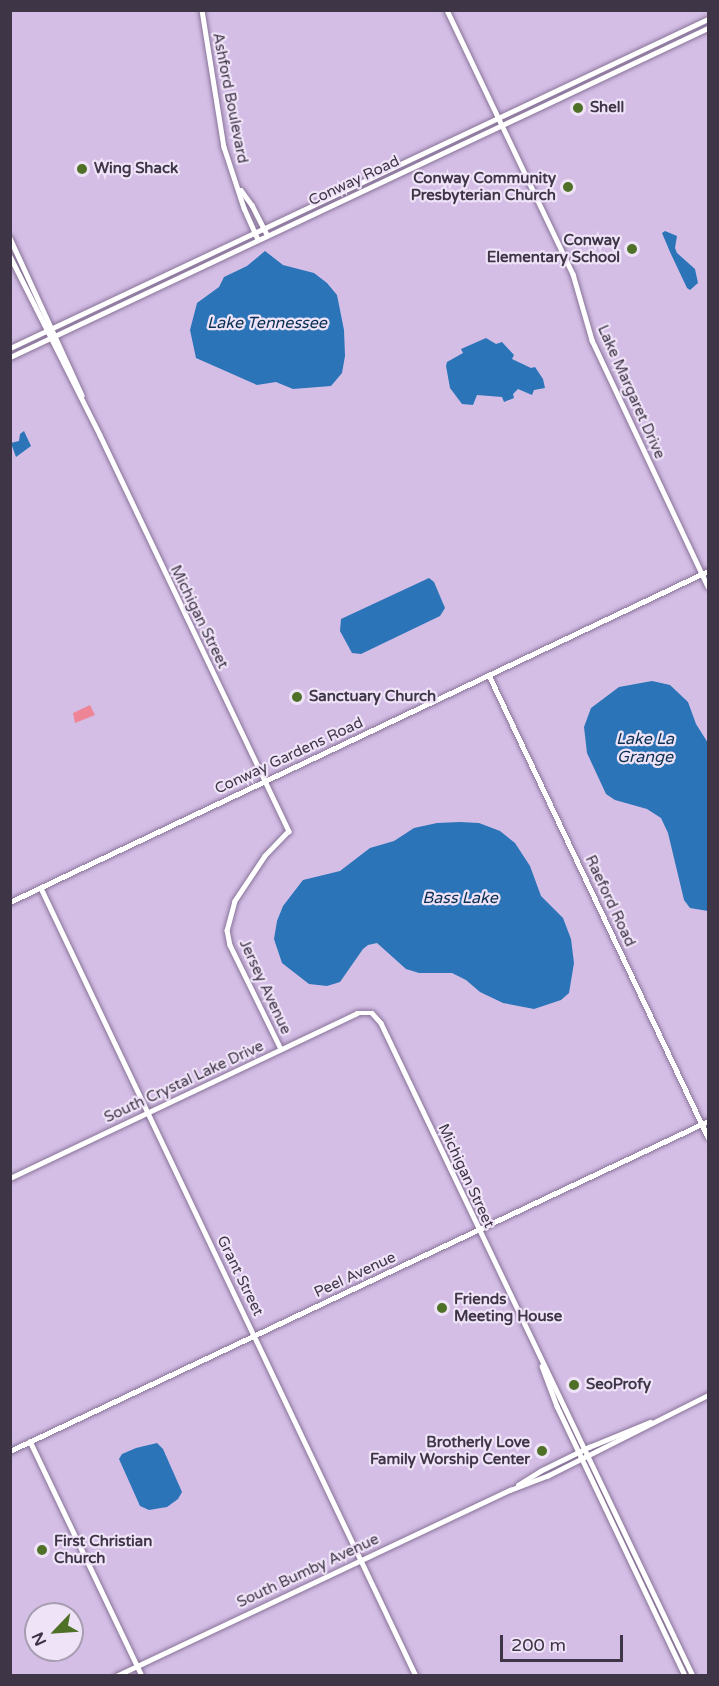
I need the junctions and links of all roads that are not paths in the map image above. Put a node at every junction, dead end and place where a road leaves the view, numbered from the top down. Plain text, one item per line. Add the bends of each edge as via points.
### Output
1 (202, 10) edge
2 (447, 10) edge
3 (708, 19) edge
4 (708, 28) edge
5 (661, 40) junction
6 (647, 56) junction
7 (497, 117) junction
8 (501, 125) junction
9 (239, 188) junction
10 (263, 227) junction
11 (255, 231) junction
12 (267, 235) junction
13 (10, 238) edge
14 (258, 239) junction
15 (10, 256) edge
16 (202, 257) junction
17 (174, 279) junction
18 (53, 328) junction
19 (46, 331) junction
20 (53, 337) junction
21 (10, 348) edge
22 (10, 357) edge
23 (708, 571) edge
24 (703, 574) junction
25 (708, 586) edge
26 (489, 675) junction
27 (264, 780) junction
28 (289, 831) joint
29 (41, 888) junction
30 (10, 902) edge
31 (369, 1011) joint
32 (281, 1049) junction
33 (148, 1112) junction
34 (708, 1121) edge
35 (702, 1124) junction
36 (708, 1137) edge
37 (10, 1178) edge
38 (479, 1230) junction
39 (255, 1335) junction
40 (538, 1355) junction
41 (708, 1395) edge
42 (663, 1417) junction
43 (30, 1441) junction
44 (586, 1449) junction
45 (10, 1450) edge
46 (579, 1452) junction
47 (589, 1456) junction
48 (582, 1460) junction
49 (510, 1490) junction
50 (362, 1559) junction
51 (137, 1665) junction
52 (116, 1676) edge
53 (142, 1676) edge
54 (416, 1676) edge
55 (685, 1676) edge
56 (693, 1676) edge

1 - 9 street, Ashford Boulevard via 224,147
2 - 7 street, Lake Margaret Drive
3 - 5 main road, Conway Road
4 - 6 main road, Conway Road
5 - 6 main road
5 - 7 main road, Conway Road
6 - 8 main road, Conway Road
7 - 8 street, Lake Margaret Drive
7 - 10 main road, Conway Road
8 - 12 main road, Conway Road
8 - 24 street, Lake Margaret Drive via 573,274 597,351
9 - 10 street, Ashford Boulevard
9 - 11 street, Ashford Boulevard
10 - 11 main road, Conway Road
10 - 12 street, Ashford Boulevard
11 - 14 street, Ashford Boulevard
11 - 16 main road, Conway Road
12 - 14 main road, Conway Road
13 - 18 street, Michigan Street
14 - 17 main road, Conway Road
15 - 19 street, Michigan Street
16 - 17 main road
16 - 18 main road, Conway Road
17 - 20 main road, Conway Road
18 - 19 main road, Conway Road
18 - 20 street, Michigan Street
19 - 20 street, Michigan Street
19 - 21 main road, Conway Road
20 - 22 main road, Conway Road
20 - 27 street, Michigan Street
23 - 24 street, Conway Gardens Road
24 - 25 street, Lake Margaret Drive
24 - 26 street, Conway Gardens Road
26 - 27 street, Conway Gardens Road
26 - 35 street, Raeford Road
27 - 28 street, Michigan Street
27 - 29 street, Conway Gardens Road
28 - 32 street, Jersey Avenue via 265,856 235,901 227,930 230,945
29 - 30 street, Conway Gardens Road
29 - 33 street, Grant Street
31 - 32 street, South Crystal Lake Drive
31 - 38 street, Michigan Street via 381,1023
32 - 33 street, South Crystal Lake Drive
33 - 37 street, South Crystal Lake Drive
33 - 39 street, Grant Street
34 - 35 street, Peel Avenue
35 - 36 street, Raeford Road
35 - 38 street, Peel Avenue
38 - 39 street, Peel Avenue
38 - 40 street, Michigan Street
39 - 43 street, Peel Avenue
39 - 50 street, Grant Street
40 - 44 street, Michigan Street
40 - 46 street, Michigan Street
41 - 42 street, South Bumby Avenue
42 - 44 street, South Bumby Avenue
42 - 47 street, South Bumby Avenue
43 - 45 street, Peel Avenue
43 - 51 street
44 - 46 street, South Bumby Avenue
44 - 47 street, Michigan Street
46 - 48 street, Michigan Street
46 - 49 street, South Bumby Avenue
47 - 48 street, South Bumby Avenue
47 - 56 street, Michigan Street
48 - 49 street, South Bumby Avenue
48 - 55 street, Michigan Street
49 - 50 street, South Bumby Avenue
50 - 51 street, South Bumby Avenue
50 - 54 street, Grant Street
51 - 52 street, South Bumby Avenue
51 - 53 street

